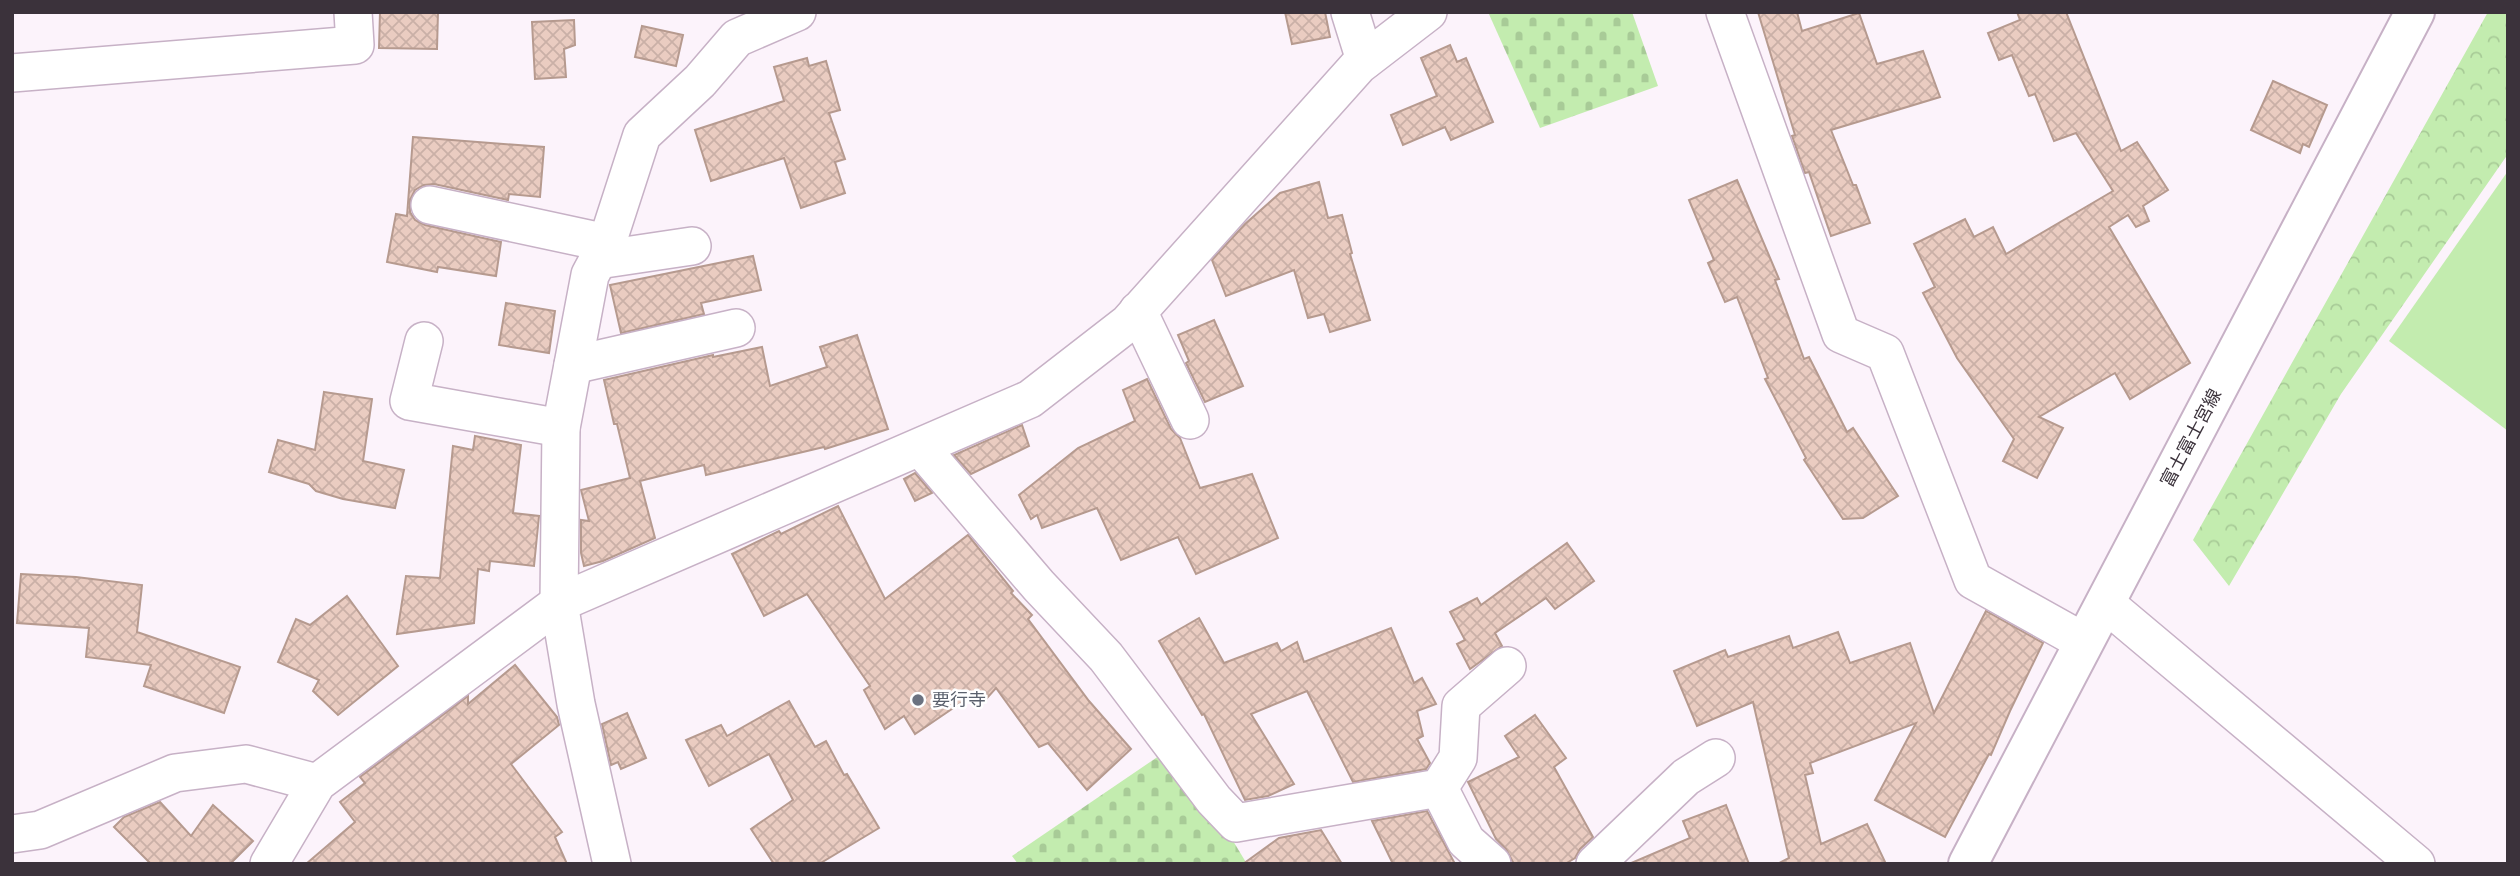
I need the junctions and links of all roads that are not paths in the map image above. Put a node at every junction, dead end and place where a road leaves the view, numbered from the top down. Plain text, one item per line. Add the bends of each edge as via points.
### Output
1 (353, 12) edge
2 (797, 12) edge
3 (1350, 12) edge
4 (1429, 12) edge
5 (1725, 12) edge
6 (2415, 12) edge
7 (736, 25) edge
8 (1365, 60) junction
9 (12, 73) edge
10 (430, 205) dead end
11 (692, 246) dead end
12 (603, 251) junction
13 (1138, 311) junction
14 (736, 328) dead end
15 (424, 341) dead end
16 (573, 365) junction
17 (1191, 420) dead end
18 (561, 428) junction
19 (921, 448) junction
20 (559, 603) junction
21 (2105, 603) junction
22 (2084, 642) junction
23 (1507, 666) dead end
24 (1716, 758) dead end
25 (317, 782) junction
26 (1439, 788) junction
27 (12, 834) edge
28 (1613, 857) edge
29 (269, 864) edge
30 (612, 864) edge
31 (1492, 864) edge
32 (1968, 864) edge
33 (2416, 864) edge

1 - 9 street via 355,44
2 - 7 street
3 - 8 street
4 - 8 street
5 - 22 street via 1841,334 1885,353 1973,580
6 - 21 main road, 富士富士宮線
7 - 12 street via 700,81 642,135
8 - 13 street
10 - 12 street
11 - 12 street
12 - 16 street via 590,275
13 - 17 street
13 - 19 street via 1030,399
14 - 16 street
15 - 18 street via 409,401
16 - 18 street
18 - 20 street
19 - 20 street
19 - 26 street via 1106,657 1213,800 1236,823
20 - 25 street
20 - 30 street
21 - 22 main road, 富士富士宮線
21 - 33 street
22 - 32 main road, 富士富士宮線
23 - 26 street via 1461,706 1458,758
24 - 28 street via 1686,777
25 - 27 street via 246,764 175,774 40,830
25 - 29 street
26 - 31 street via 1466,841

